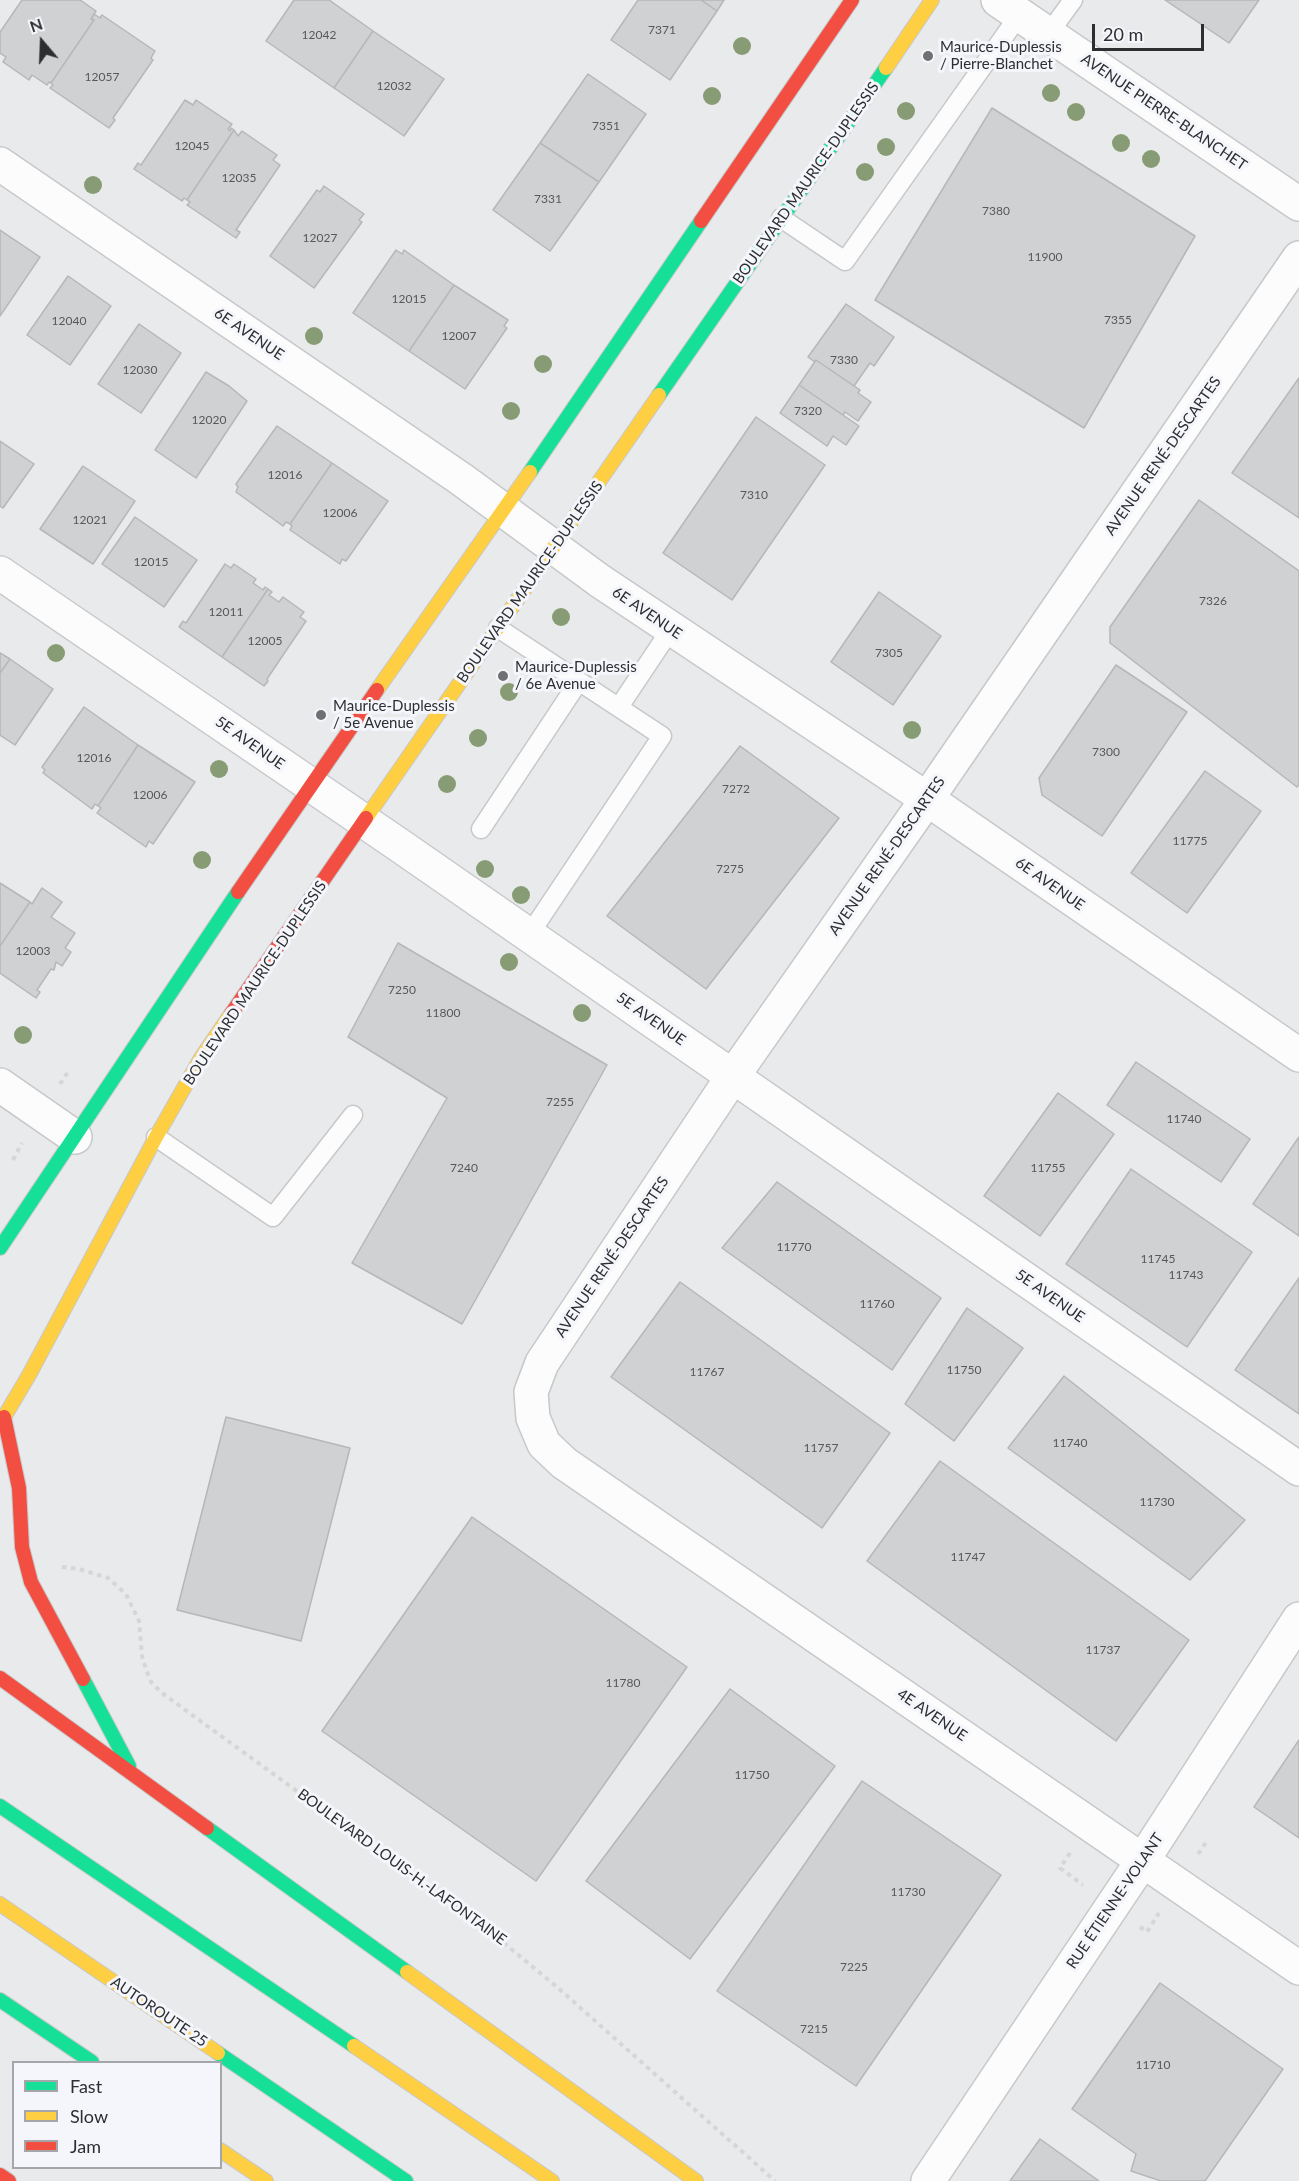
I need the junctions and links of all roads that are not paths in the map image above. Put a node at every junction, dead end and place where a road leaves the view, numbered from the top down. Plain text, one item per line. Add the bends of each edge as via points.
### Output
1 (852, 0) edge
2 (932, 0) edge
3 (1073, 0) edge
4 (1009, 7) edge
5 (1049, 33) junction
6 (0, 164) edge
7 (1299, 204) edge
8 (781, 218) junction
9 (1299, 258) edge
10 (503, 509) junction
11 (554, 546) junction
12 (0, 573) edge
13 (498, 628) junction
14 (671, 629) junction
15 (579, 681) junction
16 (619, 707) junction
17 (310, 785) junction
18 (927, 799) junction
19 (365, 822) junction
20 (481, 829) dead end
21 (529, 935) junction
22 (1299, 1055) edge
23 (733, 1076) junction
24 (0, 1085) edge
25 (352, 1115) dead end
26 (75, 1137) junction
27 (156, 1137) junction
28 (0, 1248) edge
29 (2, 1420) edge
30 (564, 1463) joint
31 (1299, 1469) edge
32 (1299, 1619) edge
33 (0, 1678) edge
34 (133, 1773) junction
35 (0, 1806) edge
36 (1143, 1860) junction
37 (0, 1904) edge
38 (1299, 1968) edge
39 (0, 2000) edge
40 (91, 2061) edge
41 (222, 2151) edge
42 (0, 2175) edge
43 (9, 2181) edge
44 (266, 2181) edge
45 (406, 2181) edge
46 (552, 2181) edge
47 (696, 2181) edge
48 (928, 2181) edge

1 - 10 main road
2 - 8 main road, BOULEVARD MAURICE-DUPLESSIS
3 - 5 lane
4 - 5 street, AVENUE PIERRE-BLANCHET
4 - 8 lane via 845,261
5 - 7 street, AVENUE PIERRE-BLANCHET
6 - 10 street, 6E AVENUE
8 - 11 main road, BOULEVARD MAURICE-DUPLESSIS
9 - 18 street, AVENUE RENÉ-DESCARTES
10 - 11 street, 6E AVENUE
10 - 17 main road
11 - 13 main road, BOULEVARD MAURICE-DUPLESSIS
11 - 14 street, 6E AVENUE
12 - 17 street, 5E AVENUE
13 - 15 lane
13 - 19 main road, BOULEVARD MAURICE-DUPLESSIS
14 - 16 lane
14 - 18 street, 6E AVENUE
15 - 16 lane
15 - 20 lane
16 - 21 lane via 662,736
17 - 19 street, 5E AVENUE
17 - 26 main road
18 - 22 street, 6E AVENUE
18 - 23 street, AVENUE RENÉ-DESCARTES
19 - 21 street, 5E AVENUE
19 - 27 main road, BOULEVARD MAURICE-DUPLESSIS via 201,1058
21 - 23 street, 5E AVENUE
23 - 30 street, AVENUE RENÉ-DESCARTES via 542,1363 531,1392 533,1418 544,1444
23 - 31 street, 5E AVENUE
24 - 26 street
25 - 27 lane via 273,1217
26 - 28 main road
27 - 29 main road, BOULEVARD MAURICE-DUPLESSIS
29 - 34 main road via 20,1488 22,1546 31,1582
30 - 36 street, 4E AVENUE
32 - 36 street, RUE ÉTIENNE-VOLANT
33 - 34 main road
34 - 47 main road
35 - 46 main road
36 - 38 street, 4E AVENUE
36 - 48 street, RUE ÉTIENNE-VOLANT
37 - 45 main road, AUTOROUTE 25
39 - 40 main road
41 - 44 main road
42 - 43 main road

